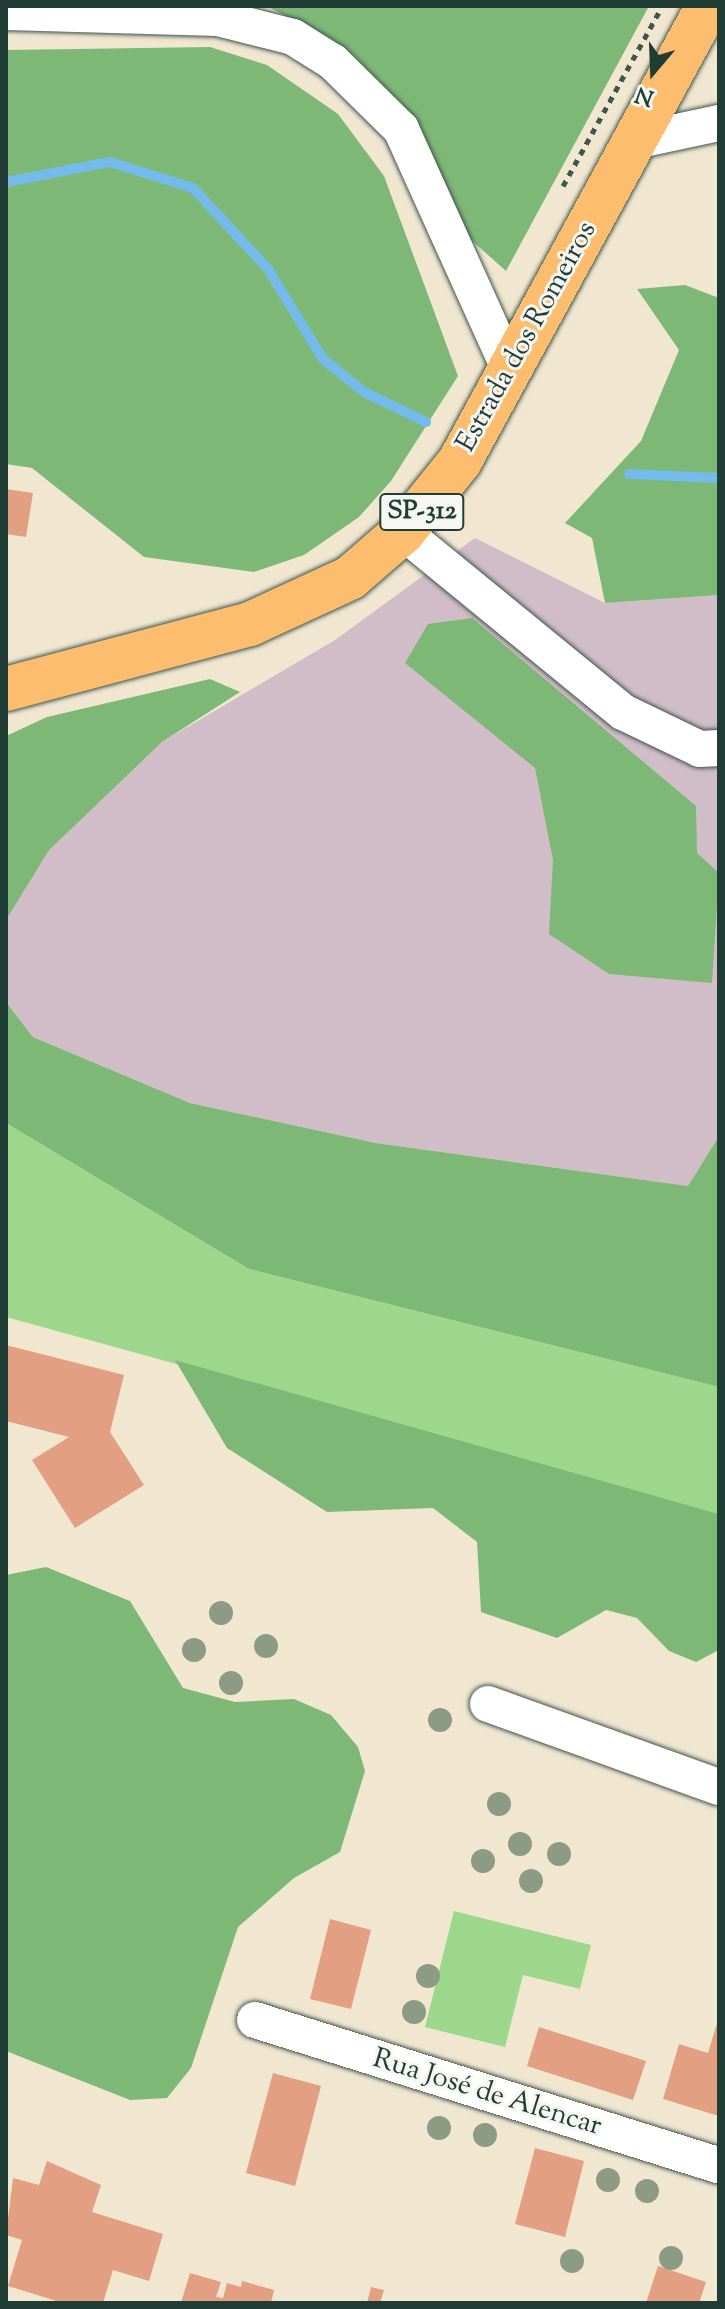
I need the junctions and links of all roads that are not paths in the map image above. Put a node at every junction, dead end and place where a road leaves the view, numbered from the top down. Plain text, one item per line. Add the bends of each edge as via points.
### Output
1 (708, 6) edge
2 (6, 12) edge
3 (719, 123) edge
4 (635, 141) junction
5 (510, 370) junction
6 (403, 532) junction
7 (6, 689) edge
8 (719, 748) edge
9 (488, 1704) dead end
10 (719, 1787) edge
11 (255, 2020) dead end
12 (719, 2165) edge

1 - 4 main road, Estrada dos Romeiros / SP-312
2 - 5 street via 218,18 293,37 333,62 401,129
3 - 4 street
4 - 5 main road, Estrada dos Romeiros / SP-312
5 - 6 main road, Estrada dos Romeiros / SP-312 via 460,461
6 - 7 main road, Estrada dos Romeiros / SP-312 via 350,578 250,624
6 - 8 street via 623,712 700,749
9 - 10 street
11 - 12 street, Rua José de Alencar

